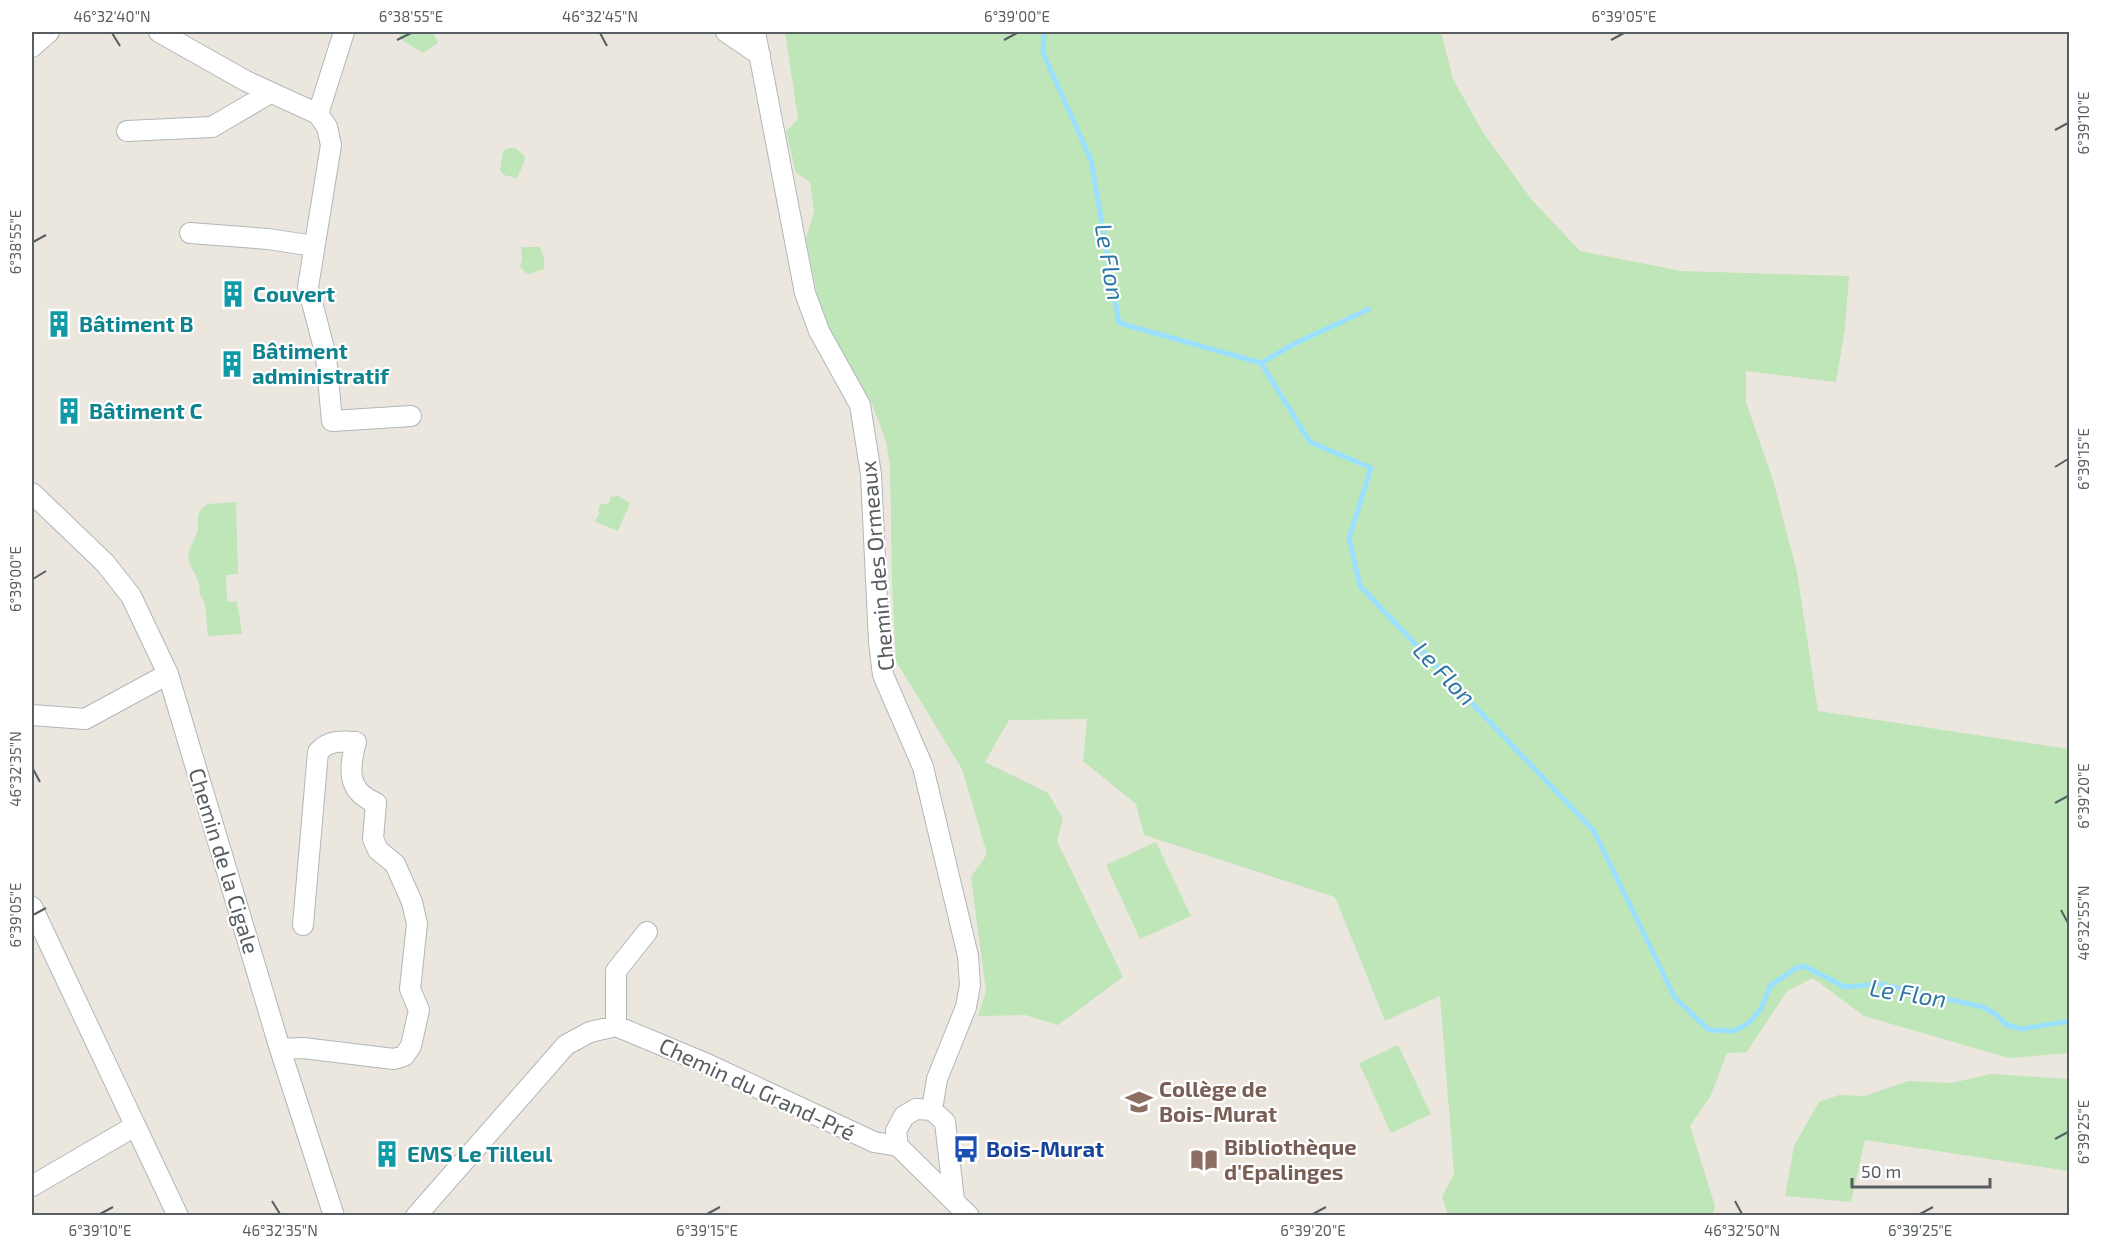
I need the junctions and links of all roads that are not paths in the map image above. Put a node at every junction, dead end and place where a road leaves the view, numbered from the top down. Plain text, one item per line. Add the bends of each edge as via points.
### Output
1 (159, 32) edge
2 (344, 32) edge
3 (726, 32) edge
4 (755, 32) edge
5 (760, 55) junction
6 (270, 93) junction
7 (318, 114) junction
8 (127, 130) dead end
9 (190, 233) dead end
10 (314, 246) junction
11 (411, 416) dead end
12 (32, 493) edge
13 (168, 674) junction
14 (32, 716) edge
15 (32, 907) edge
16 (303, 926) dead end
17 (646, 932) dead end
18 (616, 1026) junction
19 (280, 1049) junction
20 (932, 1110) junction
21 (135, 1126) junction
22 (898, 1146) junction
23 (32, 1186) edge
24 (954, 1200) junction
25 (178, 1215) edge
26 (334, 1215) edge
27 (416, 1215) edge
28 (969, 1215) edge

1 - 6 street
2 - 7 street
3 - 5 street
4 - 5 street, Chemin des Ormeaux
5 - 20 street, Chemin des Ormeaux via 805,293 819,331 860,405 871,474 883,675 923,766 968,956 970,986 966,1007 937,1079
6 - 7 street
6 - 8 street via 212,127
7 - 10 street via 327,126 331,146
9 - 10 street
10 - 11 street via 308,287 326,356 332,421
12 - 13 street, Chemin de la Cigale via 105,563 131,596
13 - 14 street via 85,719
13 - 19 street, Chemin de la Cigale
15 - 21 street
16 - 19 street via 318,752 339,740 356,742 350,764 352,782 376,803 373,839 378,850 395,864 417,924 410,989 419,1010 411,1046 404,1056 394,1059 303,1047
17 - 18 street via 616,971
18 - 22 street, Chemin du Grand-Pré via 874,1142
18 - 27 street via 590,1032 566,1045
19 - 26 street, Chemin de la Cigale
20 - 22 street via 916,1109 904,1116 896,1131
20 - 24 street via 945,1122
21 - 23 street
21 - 25 street
22 - 24 street
24 - 28 street

